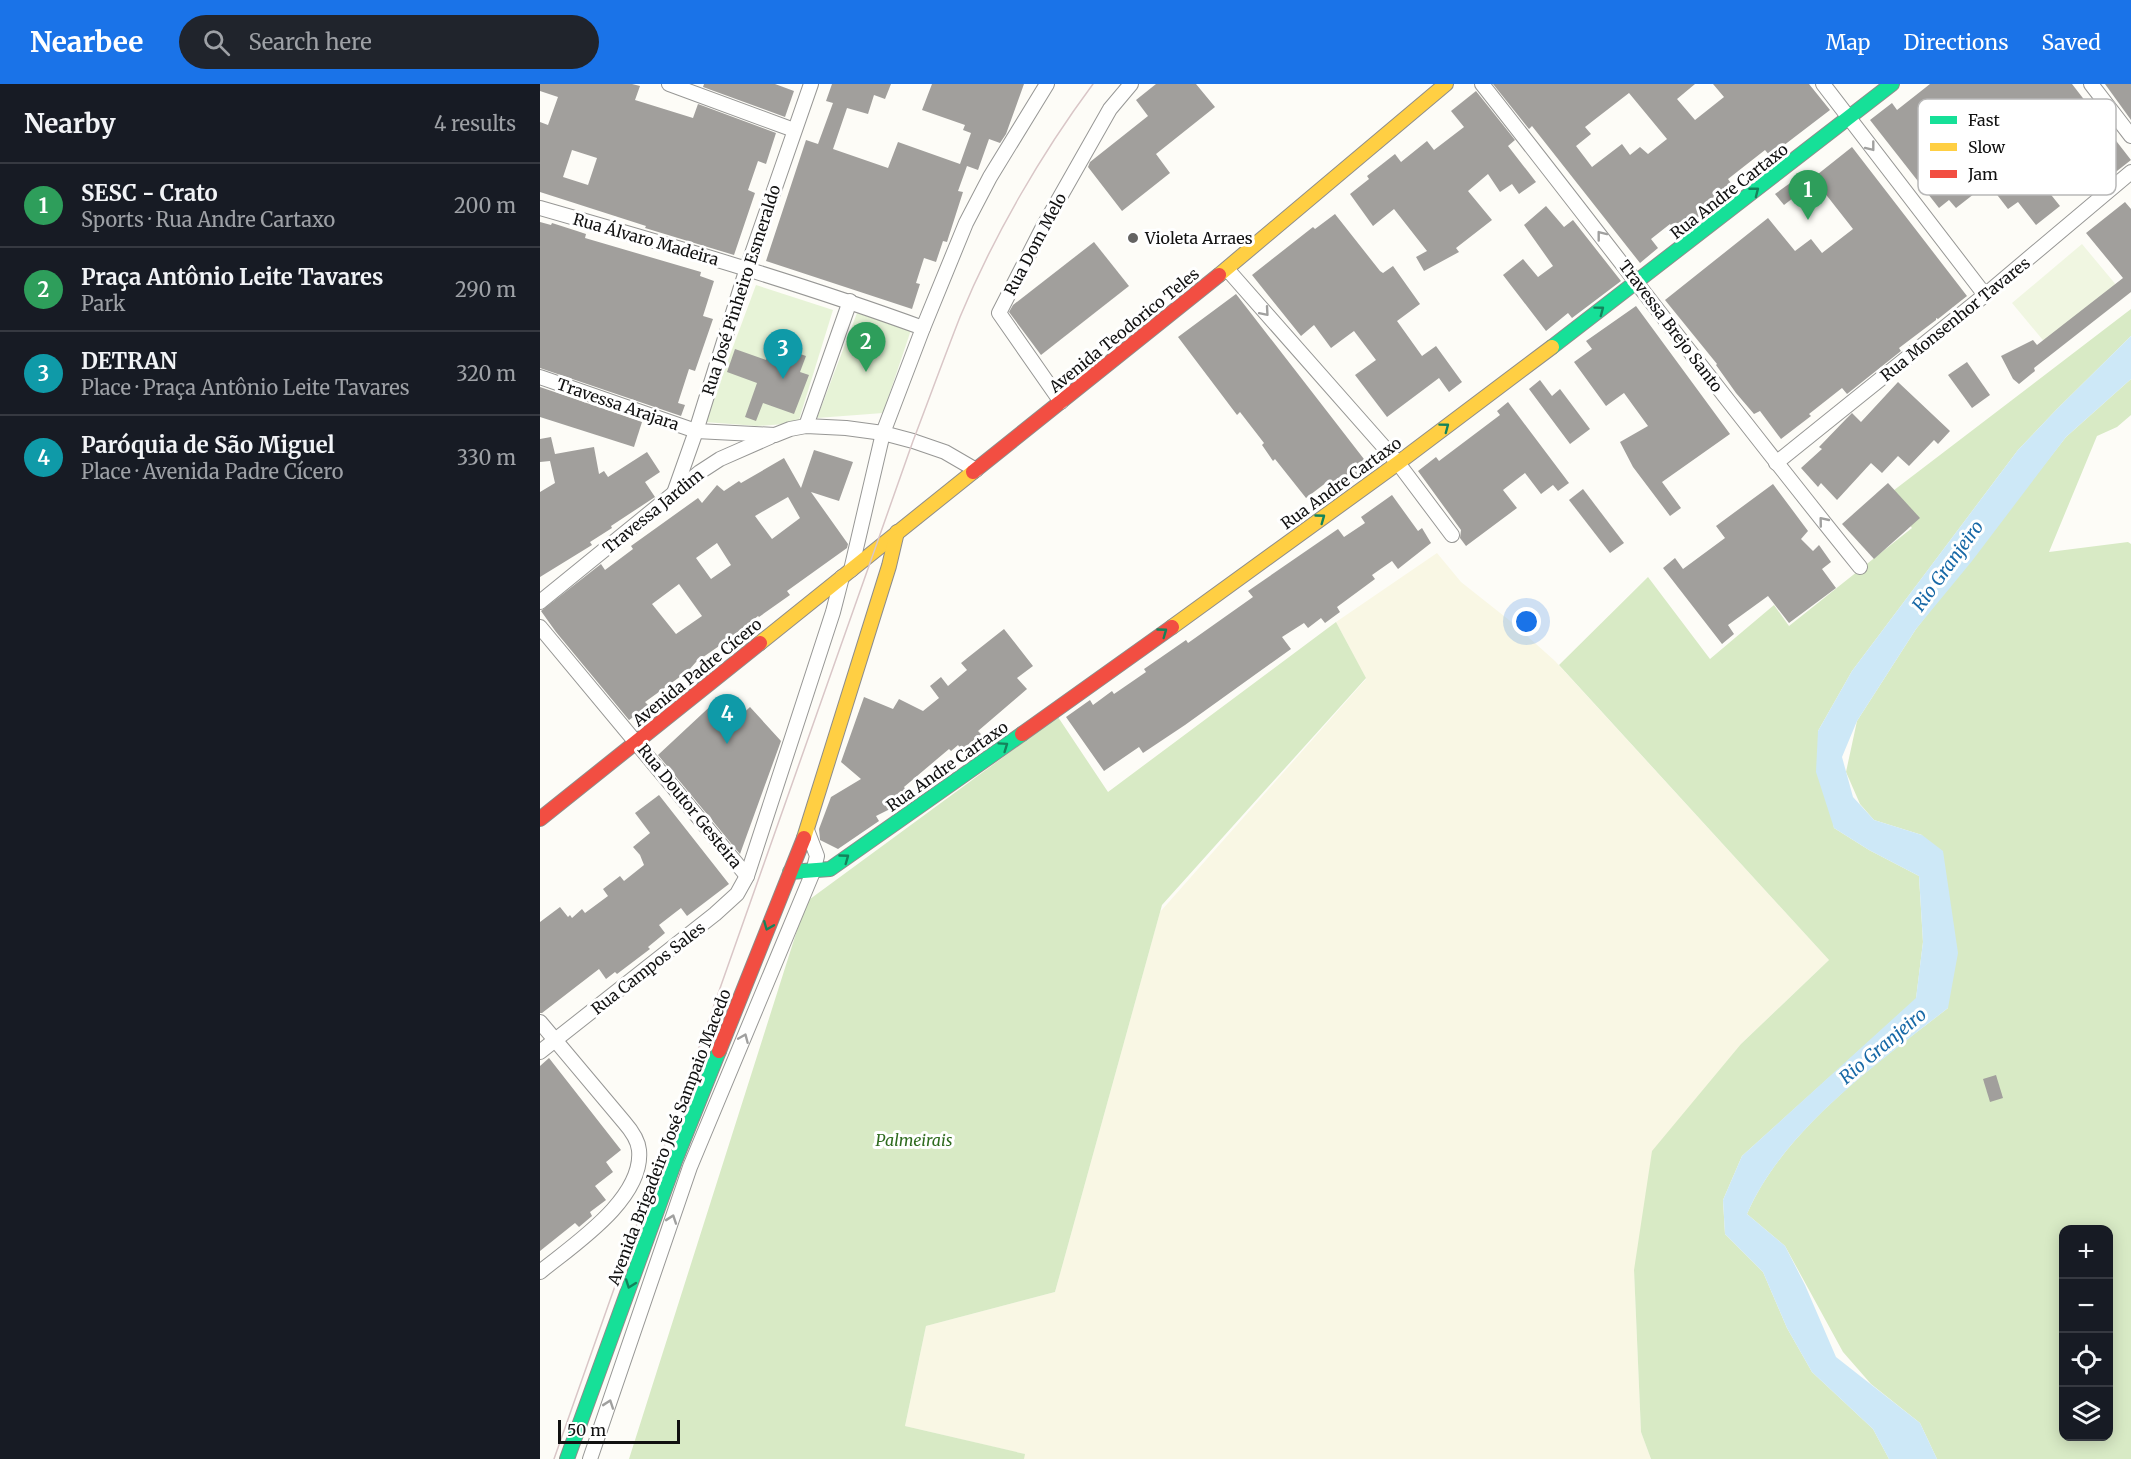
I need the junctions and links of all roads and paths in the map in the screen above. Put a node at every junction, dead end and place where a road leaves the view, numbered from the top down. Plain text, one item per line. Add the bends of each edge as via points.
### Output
1 (669, 84) edge
2 (811, 84) edge
3 (1047, 84) edge
4 (1131, 84) edge
5 (1446, 84) edge
6 (1482, 84) edge
7 (1823, 84) edge
8 (1892, 84) edge
9 (2091, 84) edge
10 (2103, 99) edge
11 (2116, 116) edge
12 (1849, 118) junction
13 (794, 130) junction
14 (2131, 136) edge
15 (2131, 172) edge
16 (2116, 185) edge
17 (2104, 195) edge
18 (540, 208) edge
19 (747, 268) junction
20 (1227, 268) junction
21 (1638, 282) junction
22 (1985, 295) junction
23 (850, 301) junction
24 (923, 328) junction
25 (540, 377) edge
26 (1061, 402) junction
27 (806, 426) junction
28 (696, 431) junction
29 (883, 433) junction
30 (775, 435) junction
31 (1398, 463) junction
32 (1776, 463) junction
33 (976, 470) junction
34 (673, 496) junction
35 (897, 532) junction
36 (1452, 535) dead end
37 (875, 550) joint
38 (1860, 567) dead end
39 (846, 573) junction
40 (540, 602) edge
41 (540, 627) edge
42 (637, 742) junction
43 (540, 819) edge
44 (807, 830) junction
45 (790, 872) junction
46 (813, 872) junction
47 (747, 876) junction
48 (540, 1022) edge
49 (555, 1041) junction
50 (540, 1052) edge
51 (540, 1272) edge
52 (620, 1311) junction
53 (638, 1318) junction
54 (567, 1459) edge
55 (590, 1459) edge

1 - 13 street
2 - 13 street, Rua José Pinheiro Esmeraldo
3 - 24 street via 966,223
4 - 26 street, Rua Dom Melo via 1104,119 999,313
5 - 20 street, Avenida Teodorico Teles
21 -> 6 street, Travessa Brejo Santo
7 - 12 street
8 - 12 street, Rua Andre Cartaxo
9 - 10 street
11 - 14 street
21 -> 12 street, Rua Andre Cartaxo
12 -> 22 street
13 - 19 street, Rua José Pinheiro Esmeraldo
15 - 16 street, Rua Monsenhor Tavares
17 - 22 street, Rua Monsenhor Tavares
18 - 19 street, Rua Álvaro Madeira
19 - 23 street, Rua Álvaro Madeira
19 - 28 street, Rua José Pinheiro Esmeraldo
20 - 26 street, Avenida Teodorico Teles
20 -> 31 street
31 -> 21 street, Rua Andre Cartaxo
21 - 32 street, Travessa Brejo Santo
22 - 32 street, Rua Monsenhor Tavares
23 - 24 street, Rua Álvaro Madeira
23 - 27 street
24 - 29 street
25 - 28 street, Travessa Arajara
26 - 33 street, Avenida Teodorico Teles
27 - 29 street, Travessa Jardim
27 - 30 street, Travessa Jardim
28 - 30 street, Travessa Jardim
28 - 34 street, Rua José Pinheiro Esmeraldo
29 - 33 street, Travessa Jardim via 945,452
29 - 39 street
30 - 34 street, Travessa Jardim via 720,459
31 - 36 street
46 -> 31 street, Rua Andre Cartaxo via 830,869
38 -> 32 street, Travessa Brejo Santo
33 - 35 street, Avenida Teodorico Teles
34 - 40 street, Travessa Jardim
35 - 37 street, Avenida Teodorico Teles
35 - 44 street, Avenida Brigadeiro José Sampaio Macedo
37 - 39 street, Avenida Padre Cícero
39 - 42 street, Avenida Padre Cícero
39 - 47 street
41 - 42 street, Rua Doutor Gesteira
42 - 43 street, Avenida Padre Cícero
42 - 47 street, Rua Doutor Gesteira
44 - 45 street, Avenida Brigadeiro José Sampaio Macedo
44 - 46 street, Avenida Brigadeiro José Sampaio Macedo via 817,856
45 - 46 street, Rua Andre Cartaxo
45 -> 52 street, Avenida Brigadeiro José Sampaio Macedo
53 -> 46 street, Avenida Brigadeiro José Sampaio Macedo via 690,1167
47 - 49 street, Rua Campos Sales via 724,908
48 - 49 street
49 - 50 street, Rua Campos Sales
49 - 51 street via 624,1122 639,1152 631,1185 607,1218
52 - 53 street
52 - 54 street, Avenida Brigadeiro José Sampaio Macedo
55 -> 53 street, Avenida Brigadeiro José Sampaio Macedo

